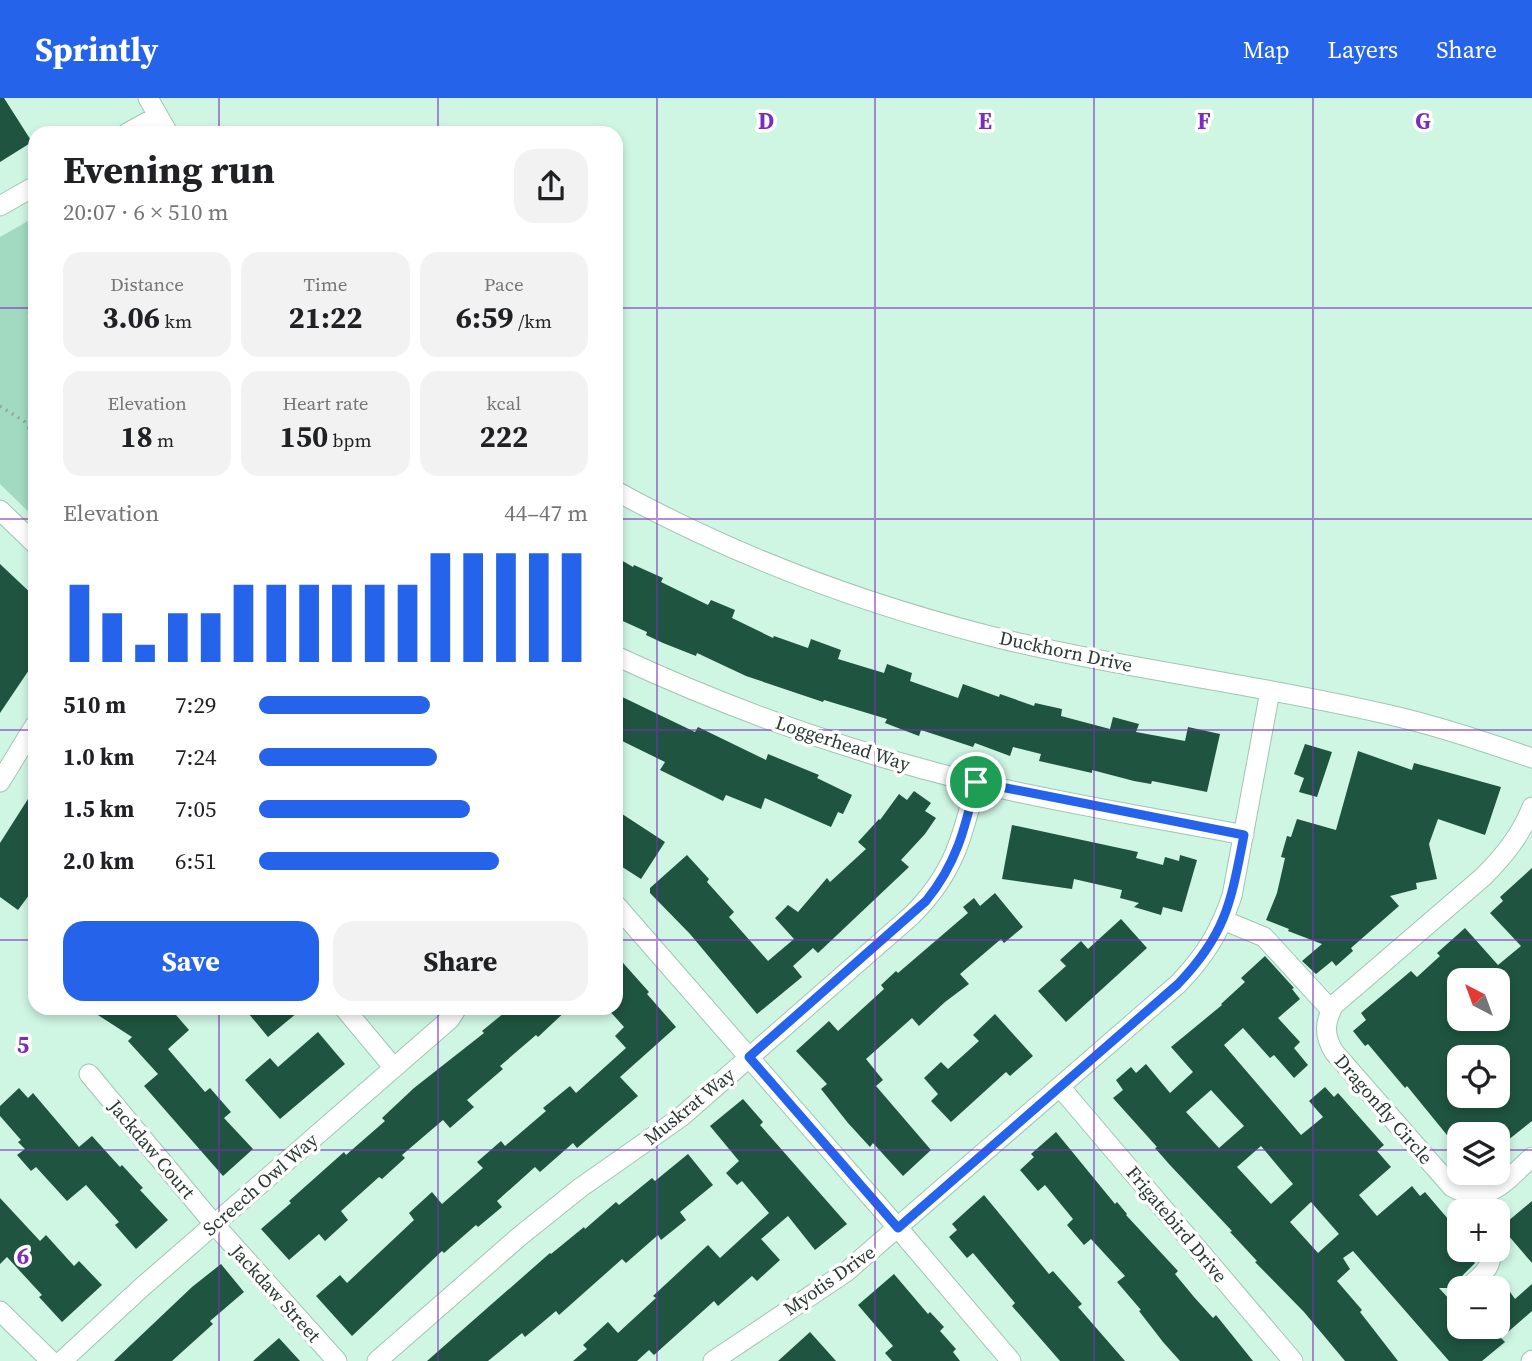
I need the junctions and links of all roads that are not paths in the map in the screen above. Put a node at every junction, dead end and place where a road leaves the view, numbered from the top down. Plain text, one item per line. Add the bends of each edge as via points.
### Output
1 (148, 98) edge
2 (158, 116) junction
3 (140, 126) edge
4 (164, 126) edge
5 (28, 190) edge
6 (0, 206) edge
7 (623, 494) edge
8 (0, 510) edge
9 (28, 537) edge
10 (623, 659) edge
11 (1270, 691) junction
12 (28, 736) edge
13 (1532, 758) edge
14 (0, 782) edge
15 (976, 782) junction
16 (1532, 807) edge
17 (1244, 835) junction
18 (623, 913) edge
19 (1223, 920) junction
20 (1331, 1010) junction
21 (350, 1015) edge
22 (453, 1015) edge
23 (749, 1057) junction
24 (394, 1068) junction
25 (89, 1074) dead end
26 (1060, 1087) junction
27 (1532, 1157) edge
28 (1472, 1199) edge
29 (1482, 1199) edge
30 (214, 1224) junction
31 (898, 1228) junction
32 (1491, 1262) edge
33 (1480, 1276) edge
34 (0, 1311) edge
35 (720, 1359) edge
36 (51, 1361) edge
37 (62, 1361) edge
38 (337, 1361) edge
39 (377, 1361) edge
40 (1011, 1361) edge
41 (1293, 1361) edge

1 - 2 street
2 - 3 street
2 - 4 street
5 - 6 street
7 - 11 street, Duckhorn Drive via 735,549 926,618 1057,651
8 - 9 street
10 - 15 street, Loggerhead Way via 808,734
11 - 13 street, Duckhorn Drive via 1391,715
11 - 17 street, Myotis Drive
12 - 14 street
15 - 17 street, Loggerhead Way
15 - 23 street, Muskrat Way via 956,856 926,901
16 - 20 street via 1506,854
17 - 19 street, Myotis Drive
18 - 23 street
19 - 20 street via 1264,937
19 - 26 street, Myotis Drive via 1212,944 1178,984
20 - 28 street, Dragonfly Circle via 1325,1031 1334,1052 1452,1187
21 - 24 street
22 - 24 street, Screech Owl Way
23 - 31 street
23 - 39 street, Muskrat Way via 681,1117 579,1188 520,1236
24 - 30 street, Screech Owl Way
25 - 30 street, Jackdaw Court
26 - 31 street, Myotis Drive
26 - 41 street, Frigatebird Drive
27 - 29 street, Dragonfly Circle
30 - 37 street, Screech Owl Way
30 - 38 street, Jackdaw Street
31 - 35 street, Myotis Drive via 846,1272
31 - 40 street
32 - 33 street
34 - 36 street

